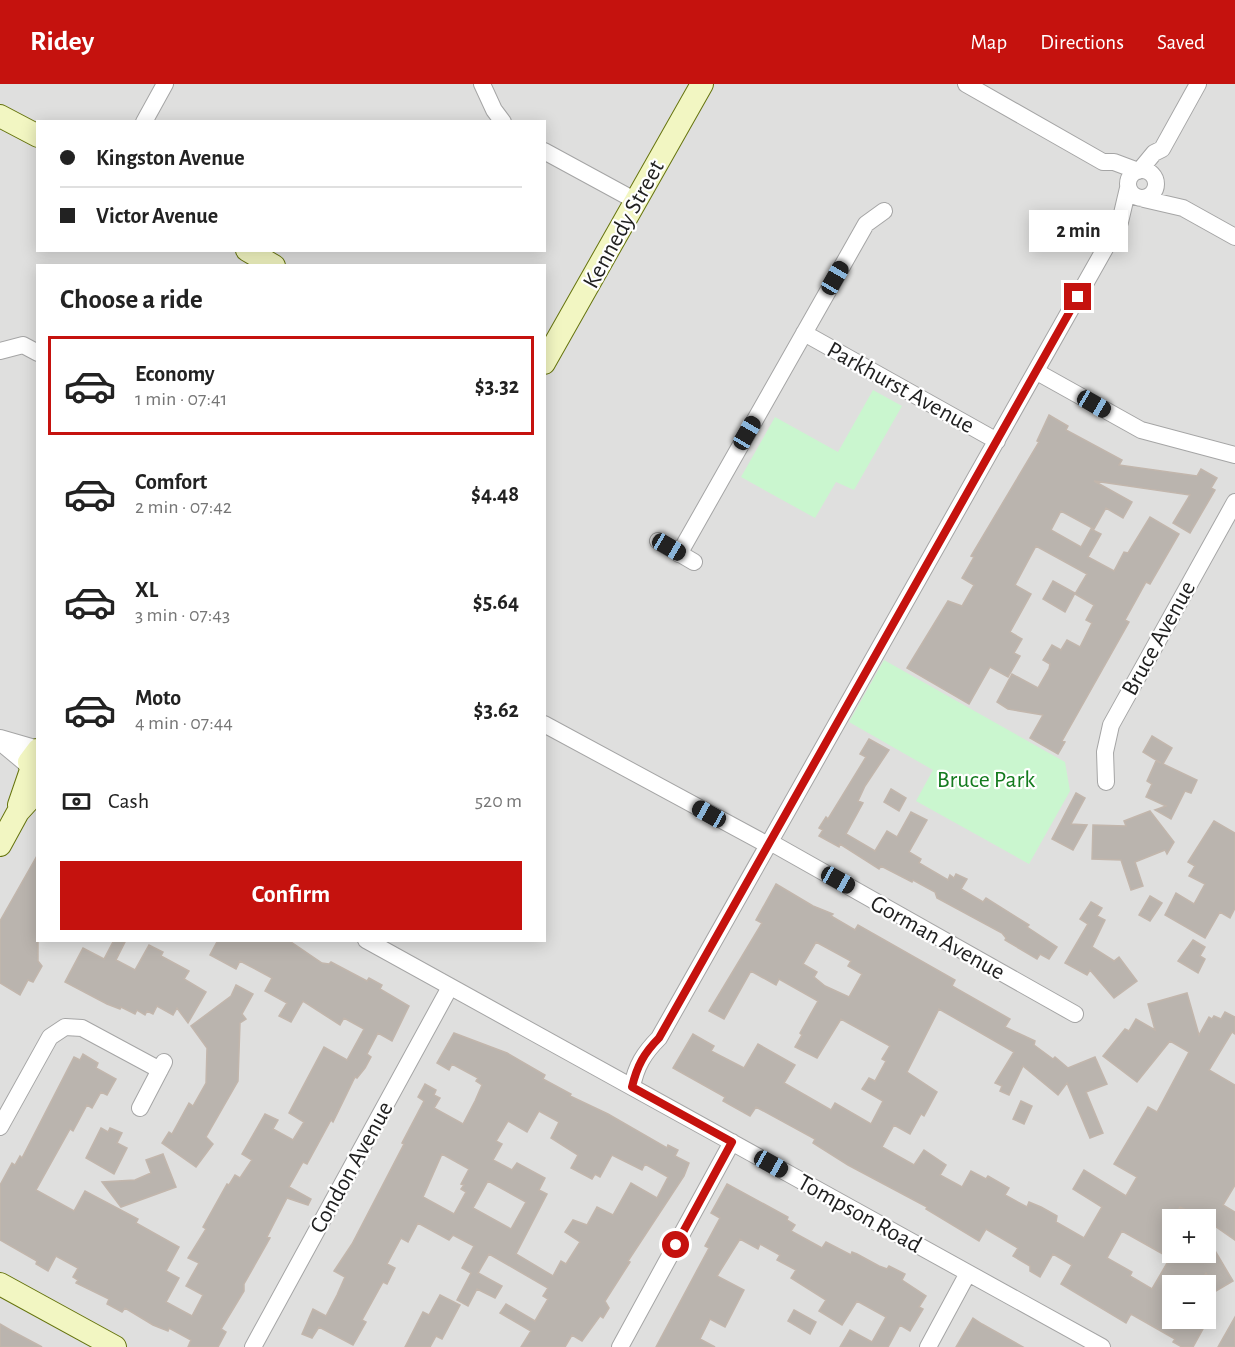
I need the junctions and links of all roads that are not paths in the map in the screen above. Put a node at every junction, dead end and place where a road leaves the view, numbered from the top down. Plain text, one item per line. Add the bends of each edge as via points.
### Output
1 (165, 84) edge
2 (482, 84) edge
3 (702, 84) edge
4 (966, 84) edge
5 (1198, 84) edge
6 (0, 116) edge
7 (145, 120) edge
8 (502, 120) edge
9 (36, 135) edge
10 (1162, 149) junction
11 (546, 152) edge
12 (1103, 162) junction
13 (1139, 171) junction
14 (1156, 182) junction
15 (1128, 187) junction
16 (1143, 199) junction
17 (636, 201) junction
18 (1183, 208) junction
19 (884, 211) dead end
20 (1120, 222) junction
21 (1235, 237) edge
22 (250, 252) edge
23 (271, 264) edge
24 (804, 333) junction
25 (0, 351) edge
26 (36, 352) edge
27 (546, 359) edge
28 (1037, 372) junction
29 (997, 441) junction
30 (1235, 454) edge
31 (1235, 502) edge
32 (658, 541) dead end
33 (546, 725) edge
34 (0, 740) edge
35 (35, 767) edge
36 (1106, 782) dead end
37 (769, 844) junction
38 (0, 845) edge
39 (370, 942) edge
40 (450, 987) junction
41 (1075, 1014) dead end
42 (632, 1087) junction
43 (140, 1108) dead end
44 (0, 1127) edge
45 (732, 1142) junction
46 (968, 1273) junction
47 (0, 1284) edge
48 (115, 1347) edge
49 (253, 1347) edge
50 (620, 1347) edge
51 (927, 1347) edge
52 (1102, 1347) edge

1 - 7 street
2 - 8 street
3 - 17 street, Kennedy Street
4 - 12 street
5 - 10 street
6 - 9 street
10 - 13 street
10 - 14 street
11 - 17 street
12 - 13 street
12 - 15 street
13 - 14 street via 1152,174
13 - 15 street via 1130,177
14 - 16 street via 1152,195
14 - 18 street
15 - 16 street via 1132,195
15 - 20 street
16 - 18 street
16 - 20 street
17 - 27 street, Kennedy Street
18 - 21 street
19 - 24 street via 866,224
20 - 28 street
22 - 23 street
24 - 29 street, Parkhurst Avenue
24 - 32 street via 687,558
25 - 26 street via 23,345
28 - 29 street
28 - 30 street via 1141,430
29 - 37 street
31 - 36 street, Bruce Avenue via 1111,725 1105,752
33 - 37 street, Gorman Avenue
34 - 35 street
35 - 38 street via 19,801 18,813
37 - 41 street, Gorman Avenue
37 - 42 street via 659,1038 656,1056
39 - 40 street, Tompson Road
40 - 42 street, Tompson Road
40 - 49 street, Condon Avenue
42 - 45 street, Tompson Road
43 - 44 street via 162,1066 82,1028 66,1027 50,1037
45 - 46 street, Tompson Road
45 - 50 street
46 - 51 street
46 - 52 street, Tompson Road
47 - 48 street

